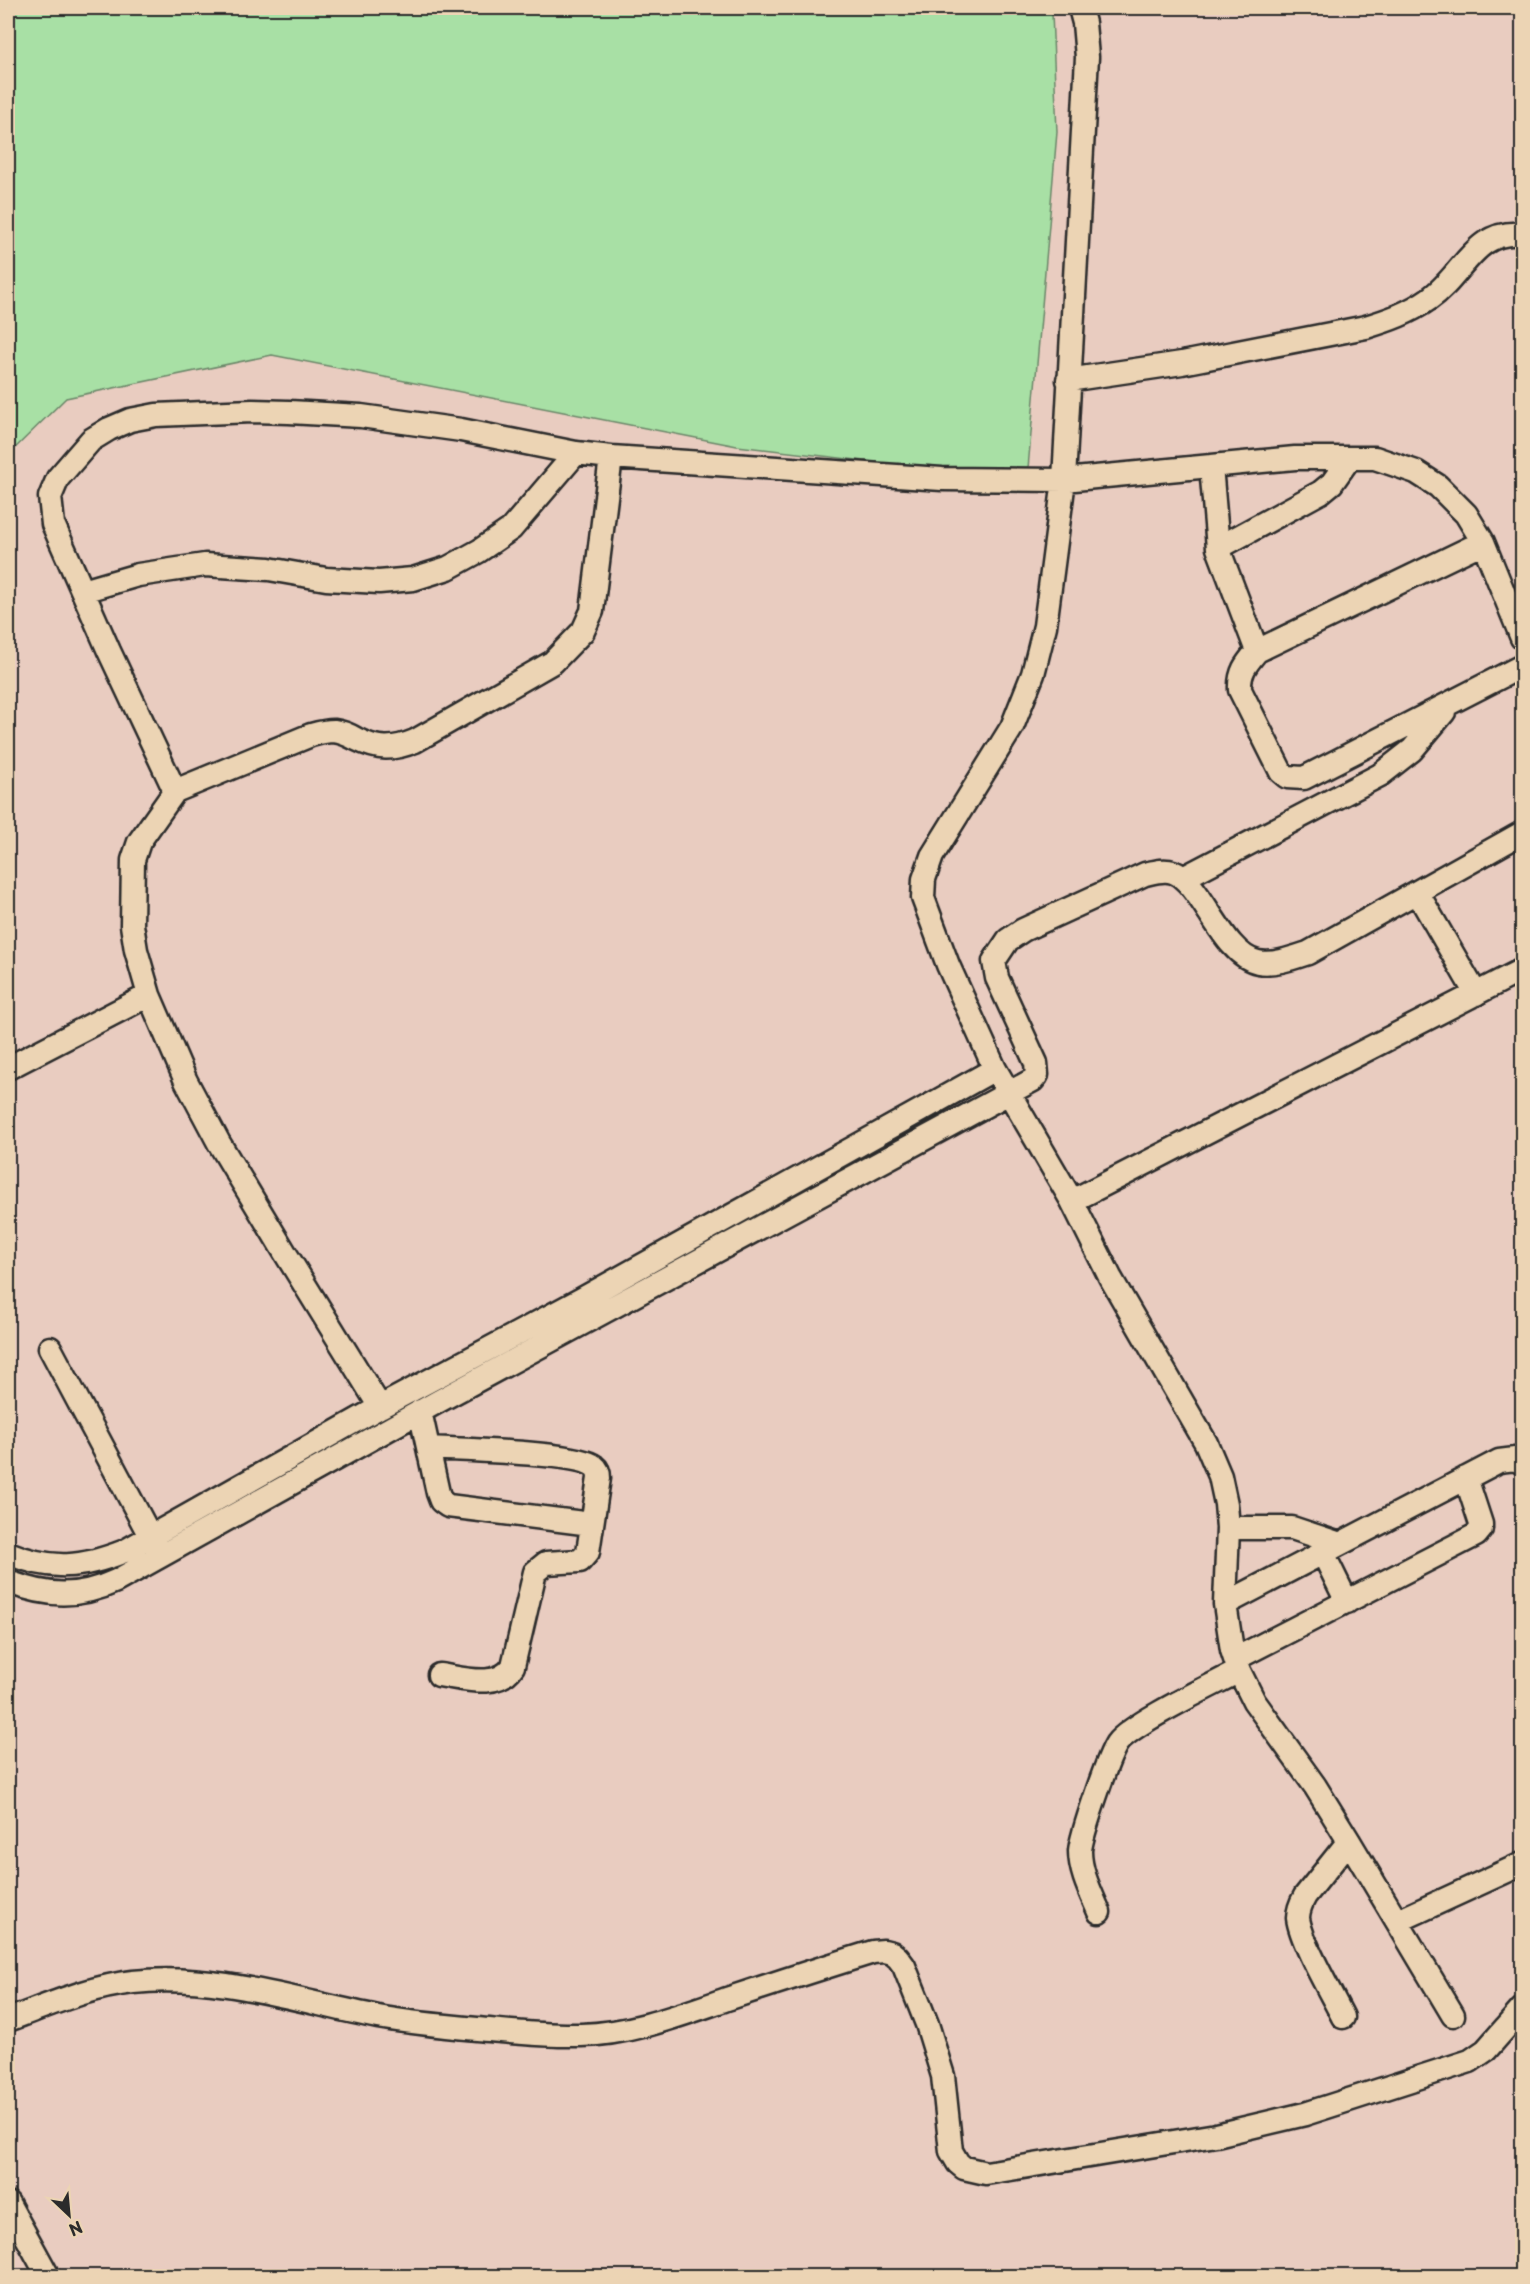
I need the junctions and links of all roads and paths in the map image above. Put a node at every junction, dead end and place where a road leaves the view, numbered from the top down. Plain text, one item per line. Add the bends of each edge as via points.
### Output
1 (1080, 8) edge
2 (1522, 234) edge
3 (1068, 380) junction
4 (576, 453) junction
5 (612, 457) junction
6 (1349, 459) junction
7 (1211, 466) junction
8 (1064, 480) junction
9 (1483, 542) junction
10 (1218, 548) junction
11 (83, 591) junction
12 (1522, 638) edge
13 (1257, 651) junction
14 (1522, 666) edge
15 (1450, 704) junction
16 (175, 791) junction
17 (1522, 833) edge
18 (1183, 878) junction
19 (1417, 892) junction
20 (1522, 970) edge
21 (1476, 994) junction
22 (149, 995) junction
23 (8, 1068) edge
24 (995, 1068) junction
25 (1009, 1093) junction
26 (1072, 1201) junction
27 (50, 1348) dead end
28 (380, 1407) junction
29 (420, 1411) junction
30 (359, 1419) junction
31 (371, 1439) junction
32 (428, 1448) junction
33 (1522, 1463) edge
34 (1466, 1478) junction
35 (591, 1524) junction
36 (1228, 1528) junction
37 (155, 1546) junction
38 (1332, 1548) junction
39 (8, 1553) edge
40 (8, 1582) edge
41 (1347, 1602) junction
42 (1225, 1604) junction
43 (1237, 1665) junction
44 (439, 1675) dead end
45 (1349, 1841) junction
46 (1522, 1864) edge
47 (1099, 1912) dead end
48 (1398, 1921) junction
49 (1522, 2009) edge
50 (1453, 2015) dead end
51 (1343, 2017) dead end
52 (8, 2020) edge
53 (8, 2204) edge
54 (48, 2277) edge

1 - 3 street via 1087,57
2 - 3 street via 1505,234 1485,242 1430,299 1394,319 1182,363
3 - 8 street
4 - 5 street
4 - 11 street via 511,529 448,568 413,579 326,579 270,569 205,565 138,575
4 - 11 street via 461,430 361,416 252,411 156,415 130,420 91,440 58,478 50,498 53,524
5 - 8 street via 942,479
5 - 16 street via 592,611 583,631 553,662 401,747 378,749 346,734 322,732
6 - 7 street via 1295,458
6 - 9 street via 1375,459 1416,472 1438,486 1466,514
6 - 10 street via 1321,492
7 - 8 street
7 - 10 street
8 - 24 street via 1045,626 1033,674 1012,727 932,856 922,886 948,965
9 - 12 street
9 - 13 street
10 - 13 street
11 - 16 street
13 - 15 street via 1242,669 1240,690 1287,777 1313,776
14 - 15 street
15 - 18 street via 1412,750 1380,775
16 - 22 street via 139,842 133,860 132,925
17 - 19 street
18 - 19 street via 1237,951 1257,962 1283,961 1308,953
18 - 25 street via 1165,871 1145,874 1008,940 994,961 997,978 1037,1070 1034,1080
19 - 21 street
20 - 21 street
21 - 26 street
22 - 23 street
22 - 28 street via 186,1081 219,1143
24 - 25 street
24 - 28 street
25 - 26 street
25 - 29 street
26 - 36 street via 1110,1277 1206,1443 1220,1476
27 - 37 street
28 - 30 street
29 - 31 street
29 - 32 street
30 - 31 street
30 - 37 street
31 - 37 street
32 - 35 street via 438,1493 448,1506
32 - 35 street via 544,1455 589,1463 599,1478
33 - 34 street via 1515,1459 1499,1461
34 - 38 street
34 - 41 street via 1480,1519 1479,1533
35 - 44 street via 585,1557 576,1562 546,1563 534,1572 508,1674 487,1681
36 - 38 street via 1292,1528
36 - 42 street
37 - 39 street via 73,1567 44,1565
37 - 40 street via 97,1590 70,1595
38 - 41 street
38 - 42 street
41 - 43 street
42 - 43 street
43 - 45 street via 1254,1701
43 - 47 street via 1117,1743 1080,1851 1083,1872
45 - 48 street
45 - 51 street via 1305,1896 1298,1916 1304,1938
46 - 48 street
48 - 50 street
49 - 52 street via 1486,2050 1470,2061 1305,2114 1216,2135 986,2173 964,2168 951,2151 944,2076 937,2051 904,1966 892,1953 884,1951 692,2011 606,2033 523,2034 435,2025 380,2017 227,1983 158,1981 93,1990
53 - 54 street

